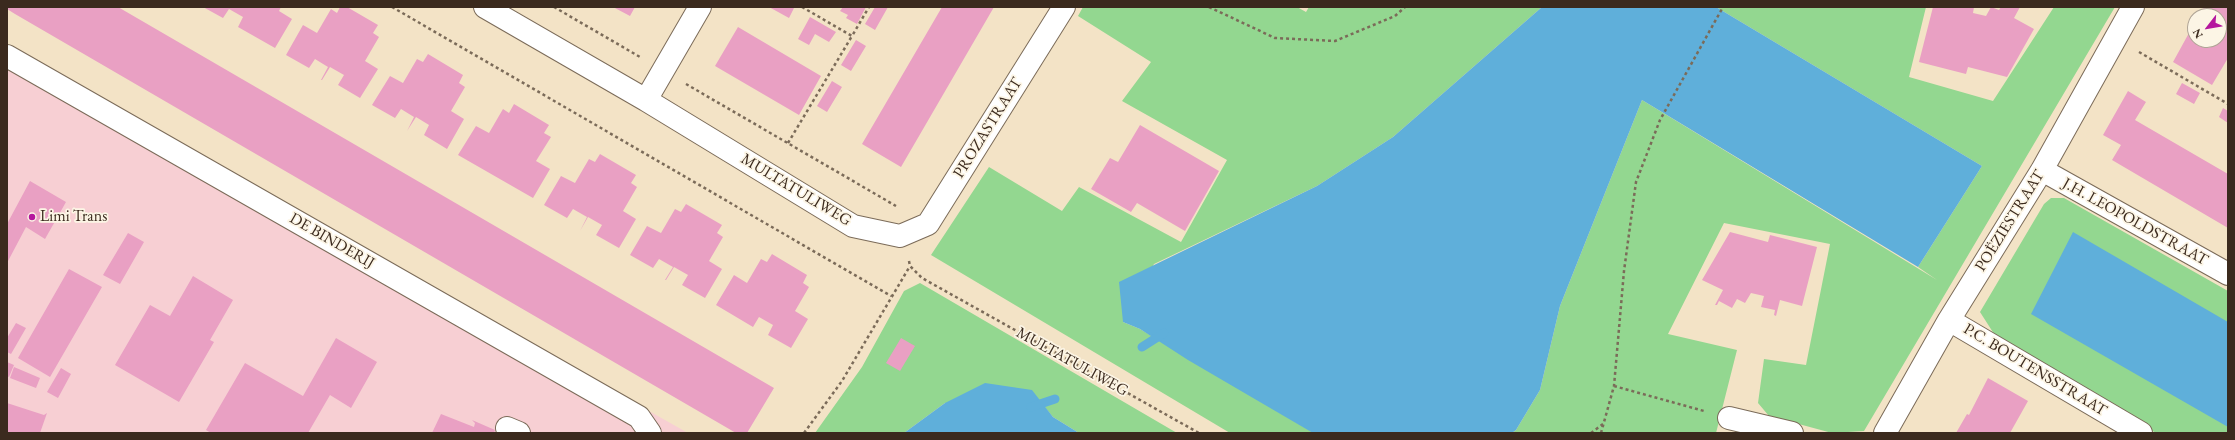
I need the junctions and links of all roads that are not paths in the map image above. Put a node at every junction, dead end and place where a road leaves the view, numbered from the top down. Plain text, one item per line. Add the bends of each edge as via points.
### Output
1 (485, 7) edge
2 (700, 7) edge
3 (1064, 7) edge
4 (2133, 7) edge
5 (7, 56) edge
6 (646, 100) junction
7 (2042, 170) junction
8 (900, 236) joint
9 (2228, 274) edge
10 (1949, 320) junction
11 (1729, 418) road end
12 (650, 433) edge
13 (1792, 433) edge
14 (1885, 433) edge
15 (2141, 433) edge

1 - 6 street, MULTATULIWEG
2 - 6 street
3 - 8 street, PROZASTRAAT via 928,224
4 - 7 street, POËZIESTRAAT
5 - 12 street, DE BINDERIJ via 639,417
6 - 8 street, MULTATULIWEG via 853,226
7 - 9 street, J.H. LEOPOLDSTRAAT
7 - 10 street, POËZIESTRAAT
10 - 14 street, POËZIESTRAAT
10 - 15 street, P.C. BOUTENSSTRAAT
11 - 13 street

